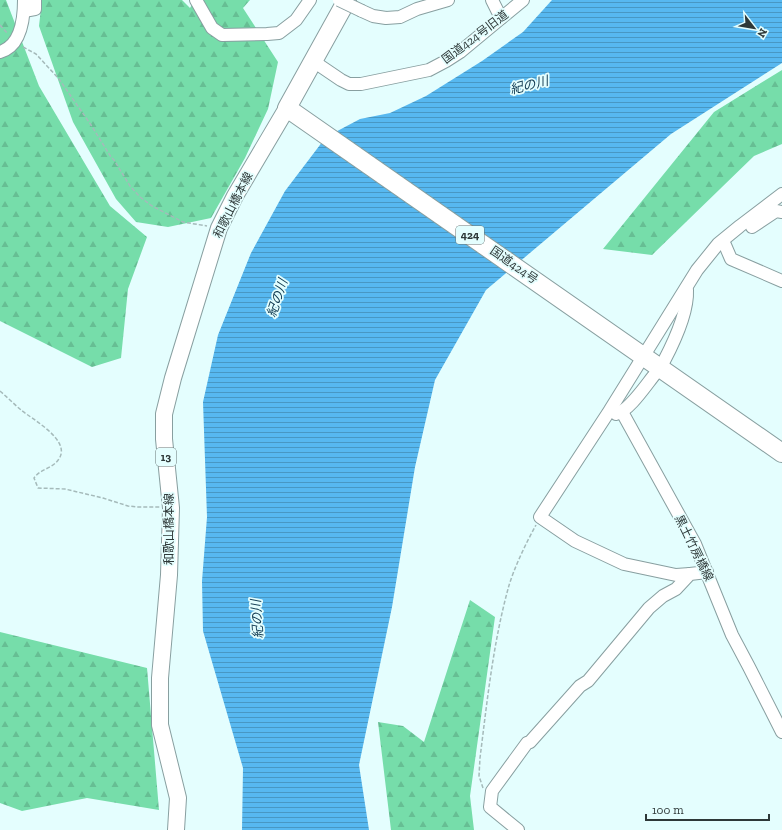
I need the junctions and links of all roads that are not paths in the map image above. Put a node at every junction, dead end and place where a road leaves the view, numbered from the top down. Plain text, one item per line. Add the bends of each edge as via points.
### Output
1 (35, 0) edge
2 (196, 0) edge
3 (310, 0) edge
4 (340, 0) edge
5 (347, 0) edge
6 (448, 0) edge
7 (492, 0) edge
8 (523, 0) edge
9 (24, 6) edge
10 (502, 18) junction
11 (0, 52) edge
12 (313, 61) junction
13 (287, 108) junction
14 (782, 194) edge
15 (782, 212) edge
16 (725, 245) junction
17 (709, 256) junction
18 (782, 280) edge
19 (686, 287) junction
20 (636, 351) junction
21 (664, 361) dead end
22 (655, 374) dead end
23 (616, 411) junction
24 (782, 453) edge
25 (707, 572) junction
26 (690, 574) junction
27 (782, 732) edge
28 (176, 830) edge
29 (518, 830) edge

1 - 9 street via 35,9
2 - 3 street via 212,28 222,35 230,35 279,33 296,20
4 - 6 street, bridge via 380,17 400,17
5 - 12 highway
7 - 10 street
8 - 10 street, 国道424号旧道
9 - 11 street via 22,26 14,43
10 - 12 street, 国道424号旧道 via 460,52 429,70 361,84 348,84
12 - 13 highway
13 - 20 highway, 国道424号 / 424
13 - 28 main road, 和歌山橋本線 / 13 via 219,228 164,414 164,439 172,508 160,678 160,725 178,798
14 - 17 street via 718,244
15 - 16 street via 765,217
16 - 17 street
16 - 18 street via 731,259
17 - 19 street
19 - 20 street
19 - 21 street via 688,292 683,317
20 - 23 street
20 - 24 highway, 国道424号 / 424
22 - 23 street
23 - 25 street, 黒土竹房橋線 via 694,544
23 - 26 street via 540,518 575,541 624,564 676,575
25 - 26 street
25 - 27 street, 黒土竹房橋線 via 732,635
26 - 29 street via 676,590 663,596 649,608 588,681 580,686 527,743 492,790 490,807

